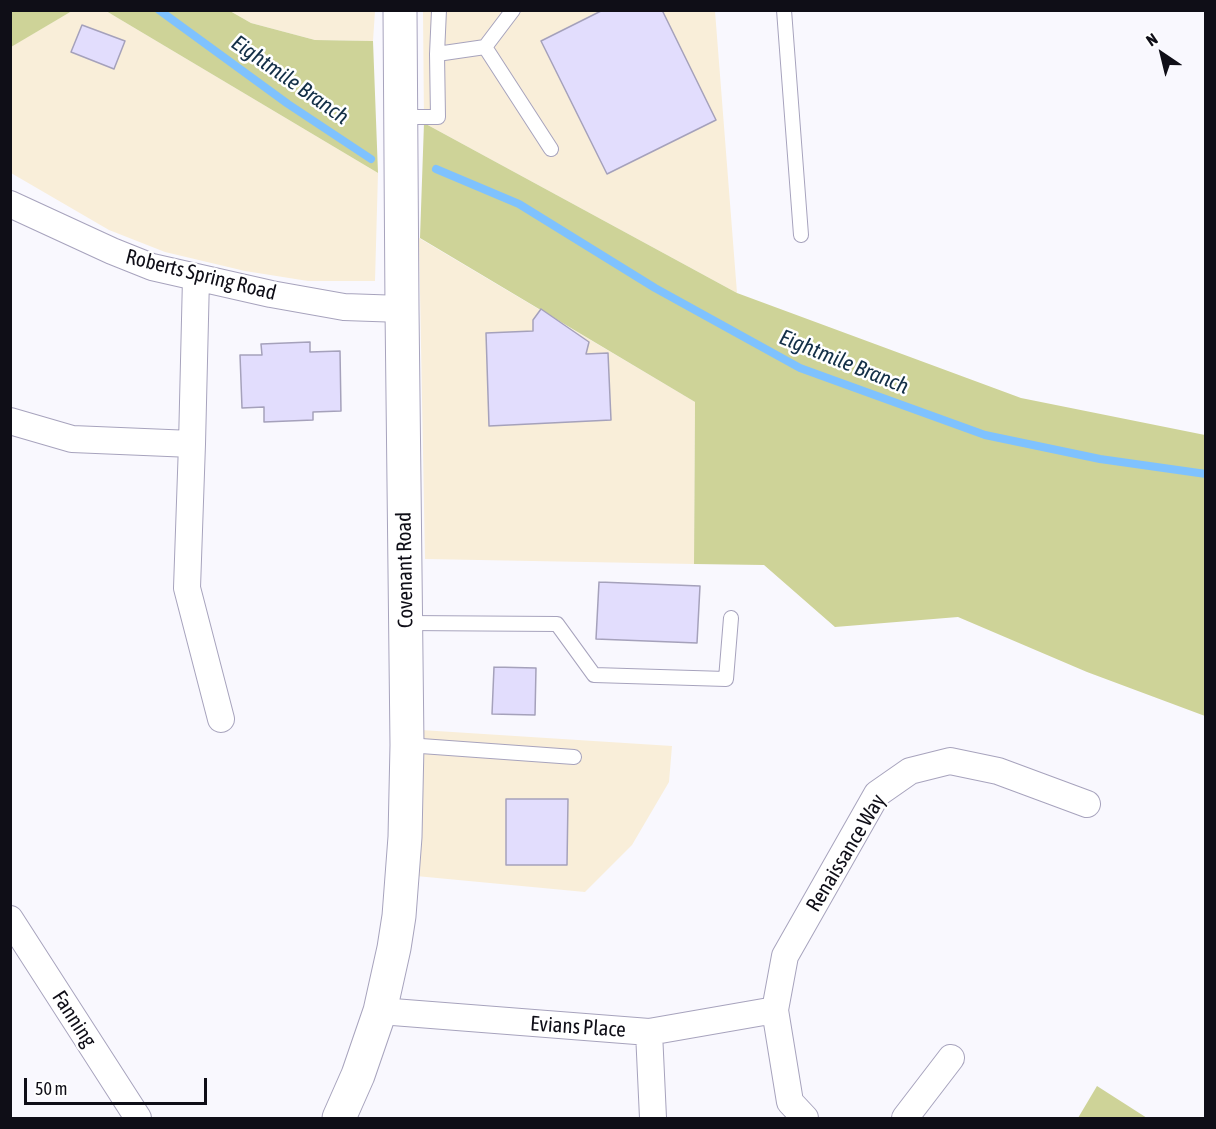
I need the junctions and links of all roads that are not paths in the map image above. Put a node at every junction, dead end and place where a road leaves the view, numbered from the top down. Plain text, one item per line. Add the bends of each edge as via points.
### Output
1 (400, 10) edge
2 (439, 10) edge
3 (513, 10) edge
4 (784, 10) edge
5 (485, 47) junction
6 (437, 54) junction
7 (401, 117) junction
8 (551, 149) dead end
9 (10, 204) edge
10 (801, 235) dead end
11 (196, 278) junction
12 (402, 309) junction
13 (10, 422) edge
14 (192, 444) junction
15 (731, 618) dead end
16 (406, 623) junction
17 (221, 719) dead end
18 (407, 745) junction
19 (574, 757) dead end
20 (1087, 804) dead end
21 (10, 919) edge
22 (380, 1011) junction
23 (775, 1011) junction
24 (649, 1032) junction
25 (951, 1058) dead end
26 (138, 1119) edge
27 (339, 1119) edge
28 (653, 1119) edge
29 (805, 1119) edge
30 (905, 1119) edge

1 - 7 street, Covenant Road
2 - 6 lane
3 - 5 lane
4 - 10 lane
5 - 6 lane
5 - 8 lane
6 - 7 lane via 438,117
7 - 12 street, Covenant Road
9 - 11 street, Roberts Spring Road via 152,267
11 - 12 street, Roberts Spring Road via 344,307
11 - 14 street
12 - 16 street, Covenant Road
13 - 14 street via 72,439
14 - 17 street via 187,588
15 - 16 lane via 726,679 594,675 557,624
16 - 18 street, Covenant Road
18 - 19 lane
18 - 22 street, Covenant Road via 401,896
20 - 23 street, Renaissance Way via 998,771 950,761 910,771 877,794 785,956
21 - 26 street, Fanning
22 - 24 street, Evians Place
22 - 27 street, Covenant Road
23 - 24 street, Evians Place
23 - 29 street, Renaissance Way via 790,1102
24 - 28 street
25 - 30 street

